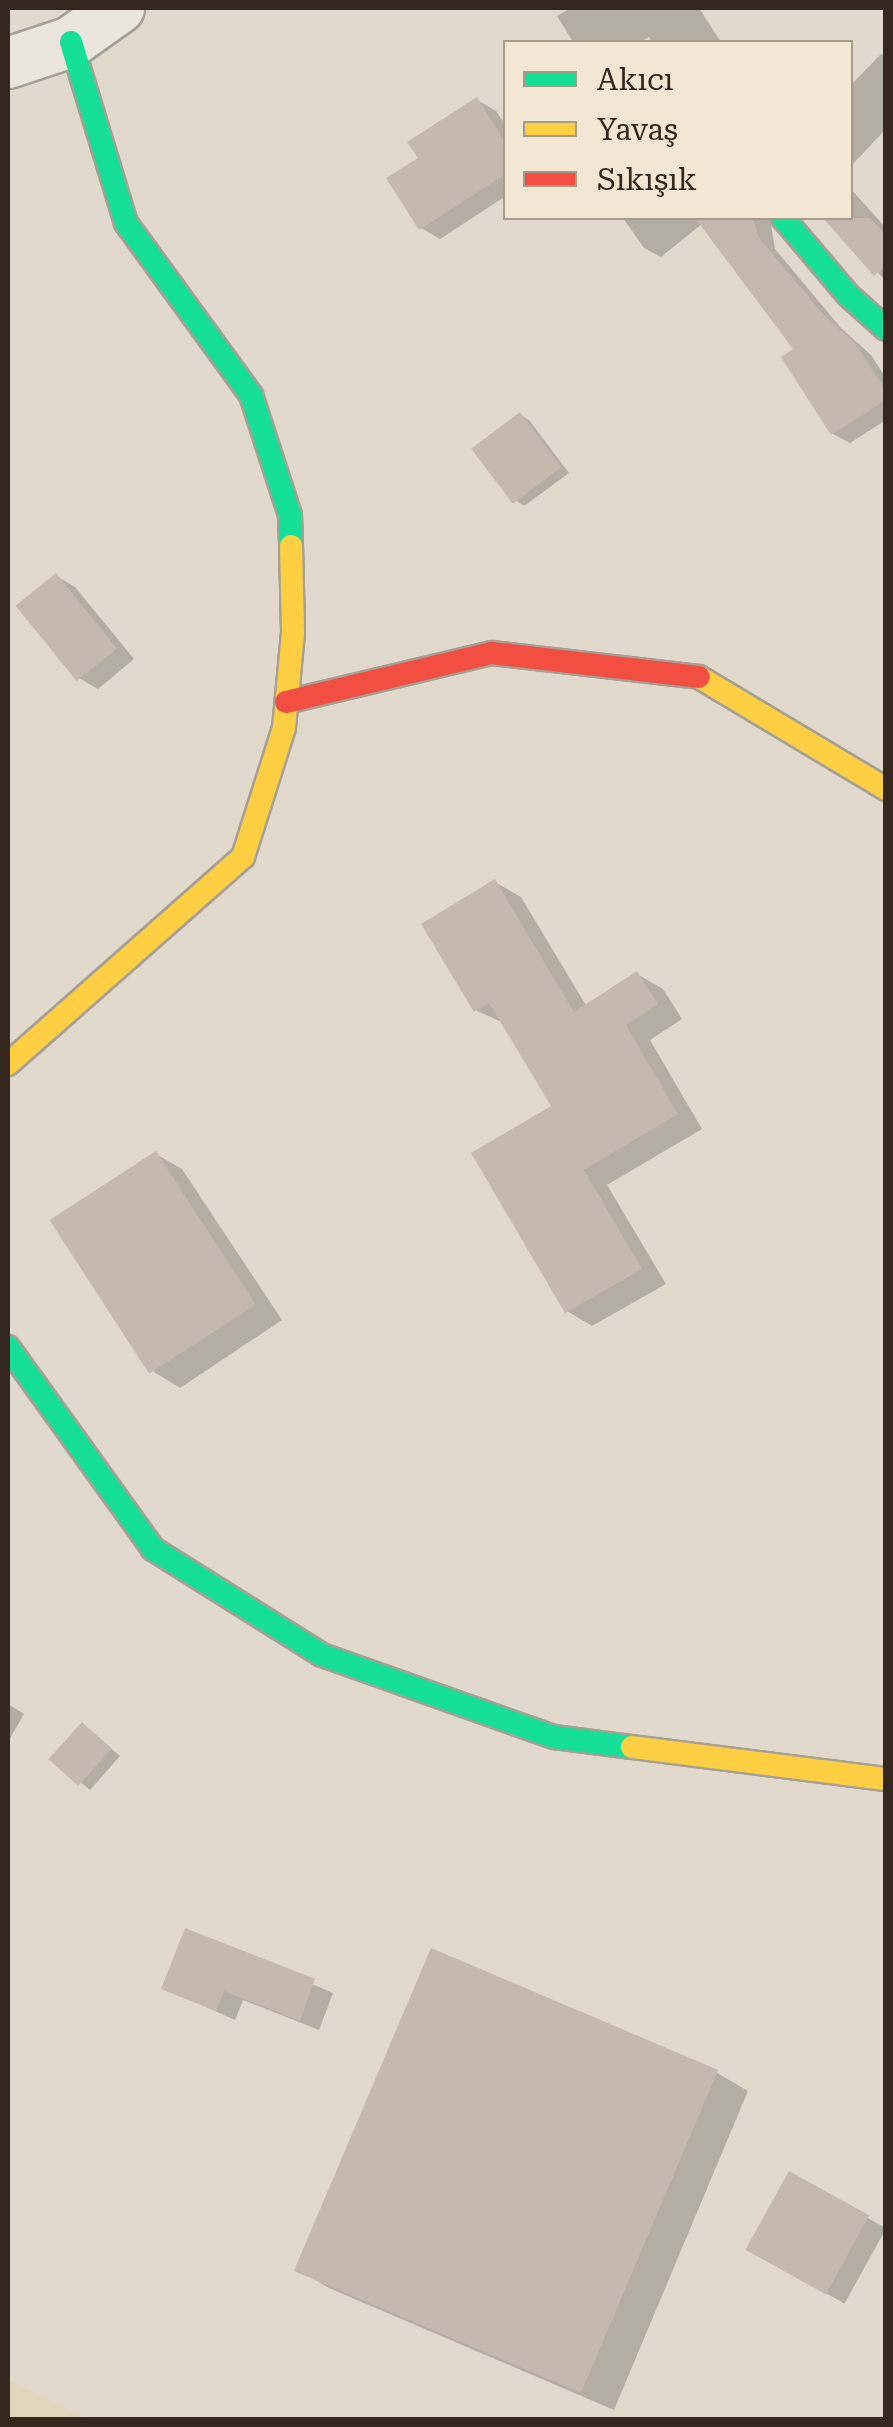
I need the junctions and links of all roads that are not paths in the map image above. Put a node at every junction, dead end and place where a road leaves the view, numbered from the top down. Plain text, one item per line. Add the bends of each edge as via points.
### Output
1 (119, 8) edge
2 (71, 42) junction
3 (8, 63) edge
4 (785, 220) edge
5 (886, 328) edge
6 (286, 702) junction
7 (886, 789) edge
8 (8, 1064) edge
9 (8, 1346) edge
10 (886, 1779) edge

1 - 2 street
2 - 3 street
2 - 6 street via 126,223 252,396 290,515 293,632
4 - 5 street via 848,295
6 - 7 street via 492,652 707,678
6 - 8 street via 284,728 243,856
9 - 10 street via 153,1549 322,1655 554,1737

